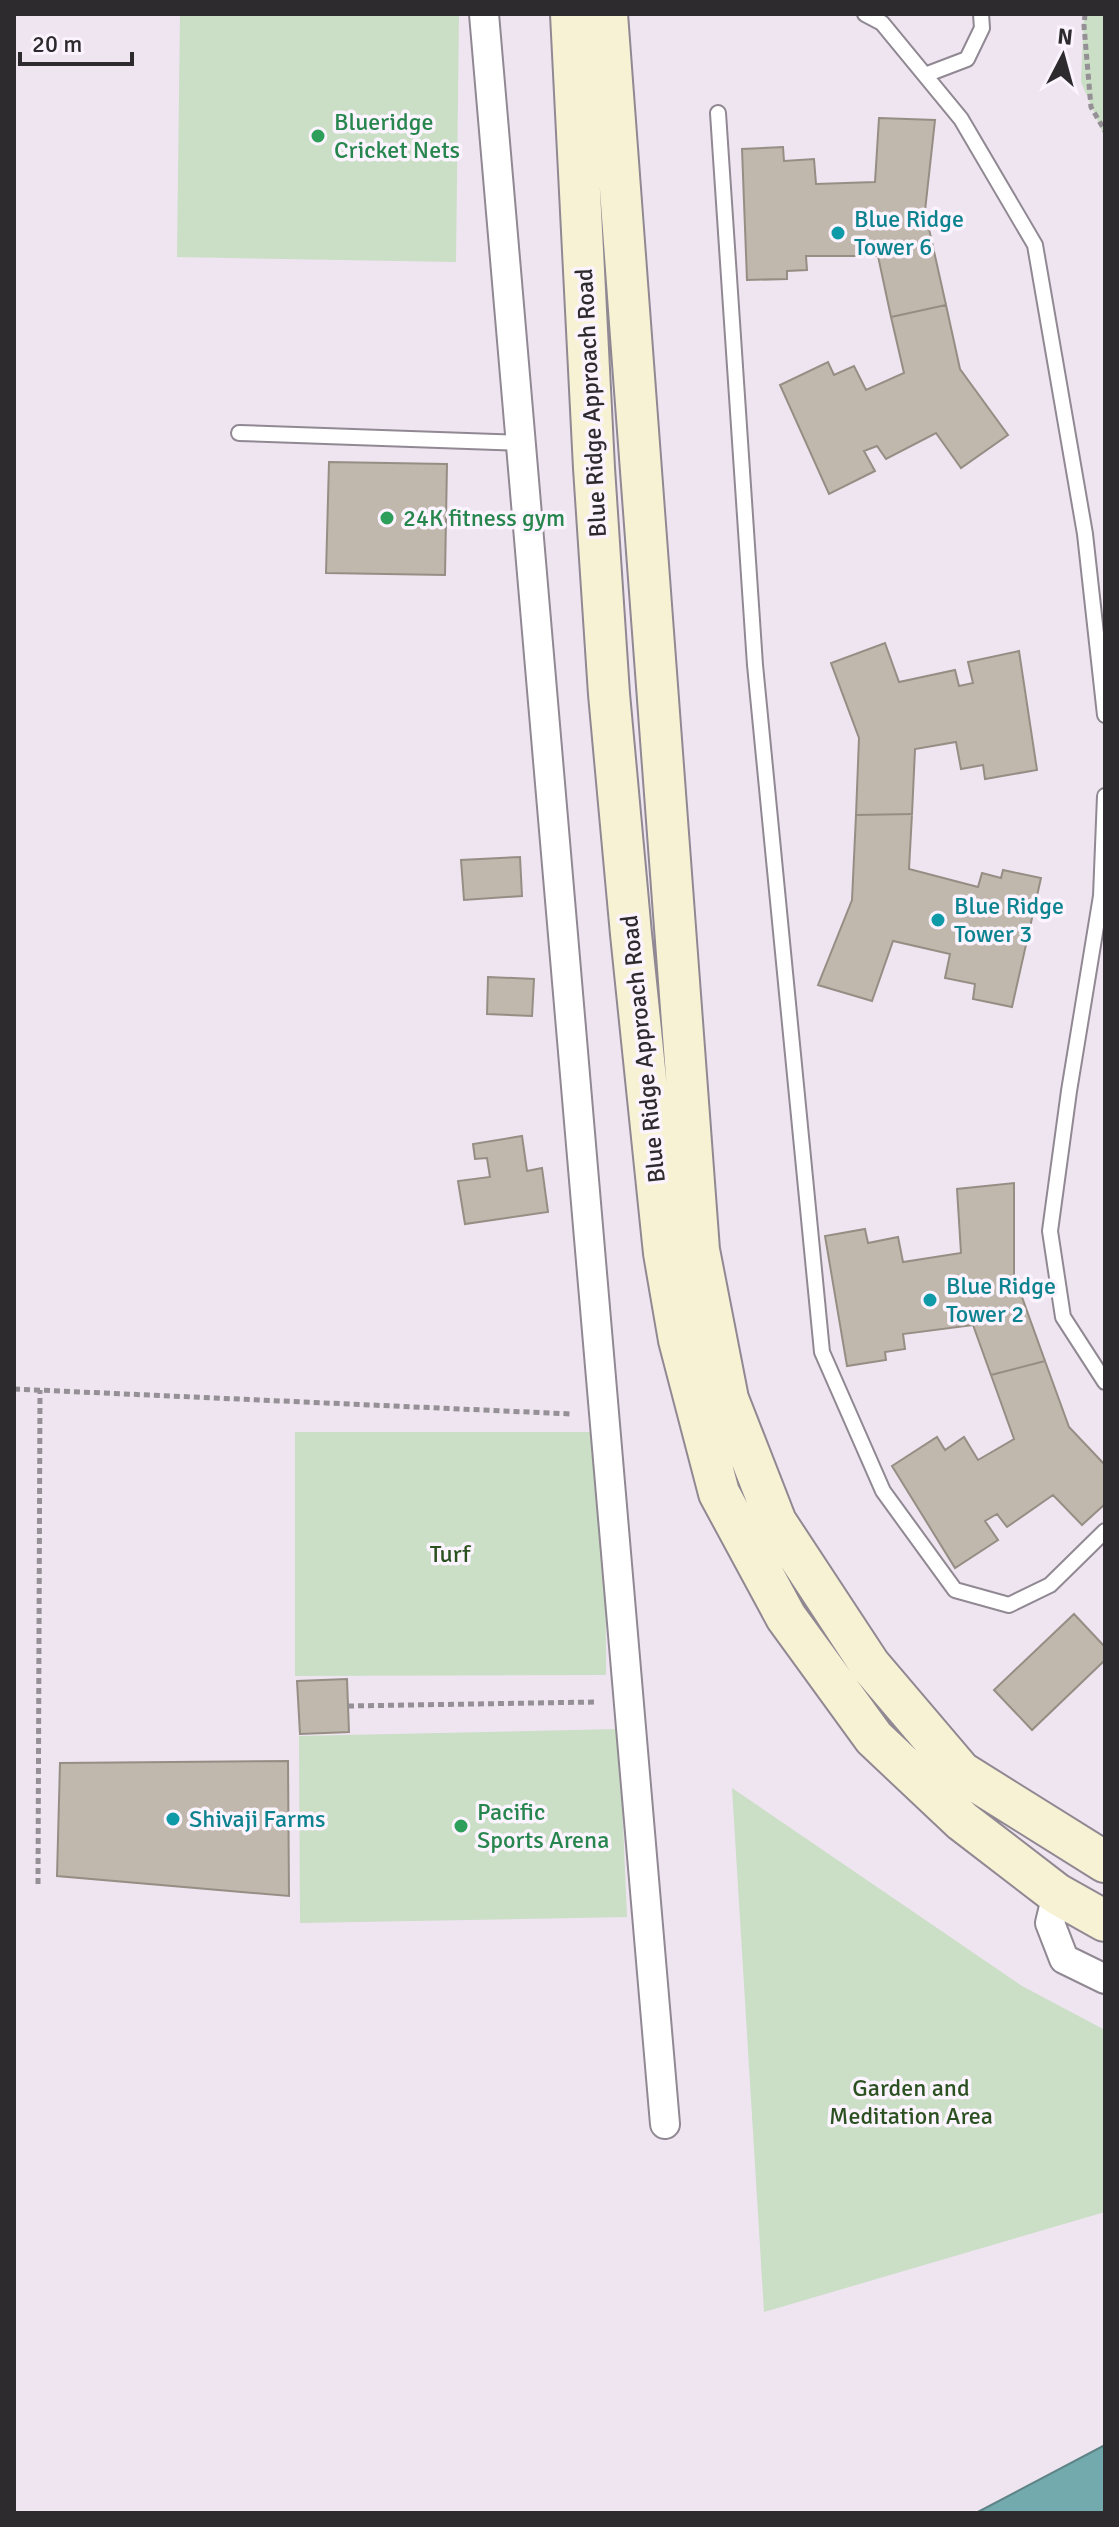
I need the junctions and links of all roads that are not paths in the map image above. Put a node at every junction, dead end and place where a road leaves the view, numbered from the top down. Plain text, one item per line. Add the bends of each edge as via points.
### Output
1 (484, 14) edge
2 (571, 14) edge
3 (607, 14) edge
4 (865, 14) edge
5 (981, 14) edge
6 (925, 75) junction
7 (718, 113) dead end
8 (239, 433) dead end
9 (521, 443) junction
10 (641, 464) junction
11 (594, 468) junction
12 (654, 647) junction
13 (606, 652) junction
14 (1105, 715) edge
15 (1105, 796) edge
16 (682, 1252) junction
17 (1105, 1382) edge
18 (1105, 1531) edge
19 (1105, 1862) edge
20 (1057, 1894) junction
21 (1105, 1921) edge
22 (1105, 1979) edge
23 (665, 2124) dead end

1 - 9 street
2 - 11 street, Blue Ridge Approach Road
3 - 10 street, Blue Ridge Approach Road
4 - 6 lane via 882,23
5 - 6 lane via 982,28 967,59
6 - 14 lane via 961,119 1035,245 1085,534
7 - 18 lane via 755,665 822,1352 883,1491 955,1590 1009,1605 1050,1585
8 - 9 lane
9 - 23 street
10 - 11 street
10 - 12 street, Blue Ridge Approach Road
11 - 13 street, Blue Ridge Approach Road
12 - 13 street
12 - 16 street, Blue Ridge Approach Road
13 - 16 street, Blue Ridge Approach Road
15 - 17 lane via 1101,896 1050,1231 1063,1317
16 - 19 street, Blue Ridge Approach Road via 728,1399 776,1522 870,1665 961,1772
16 - 20 street, Blue Ridge Approach Road via 679,1340 719,1493 786,1617 874,1738 962,1821
20 - 21 street, Blue Ridge Approach Road
20 - 22 street via 1050,1923 1064,1959

